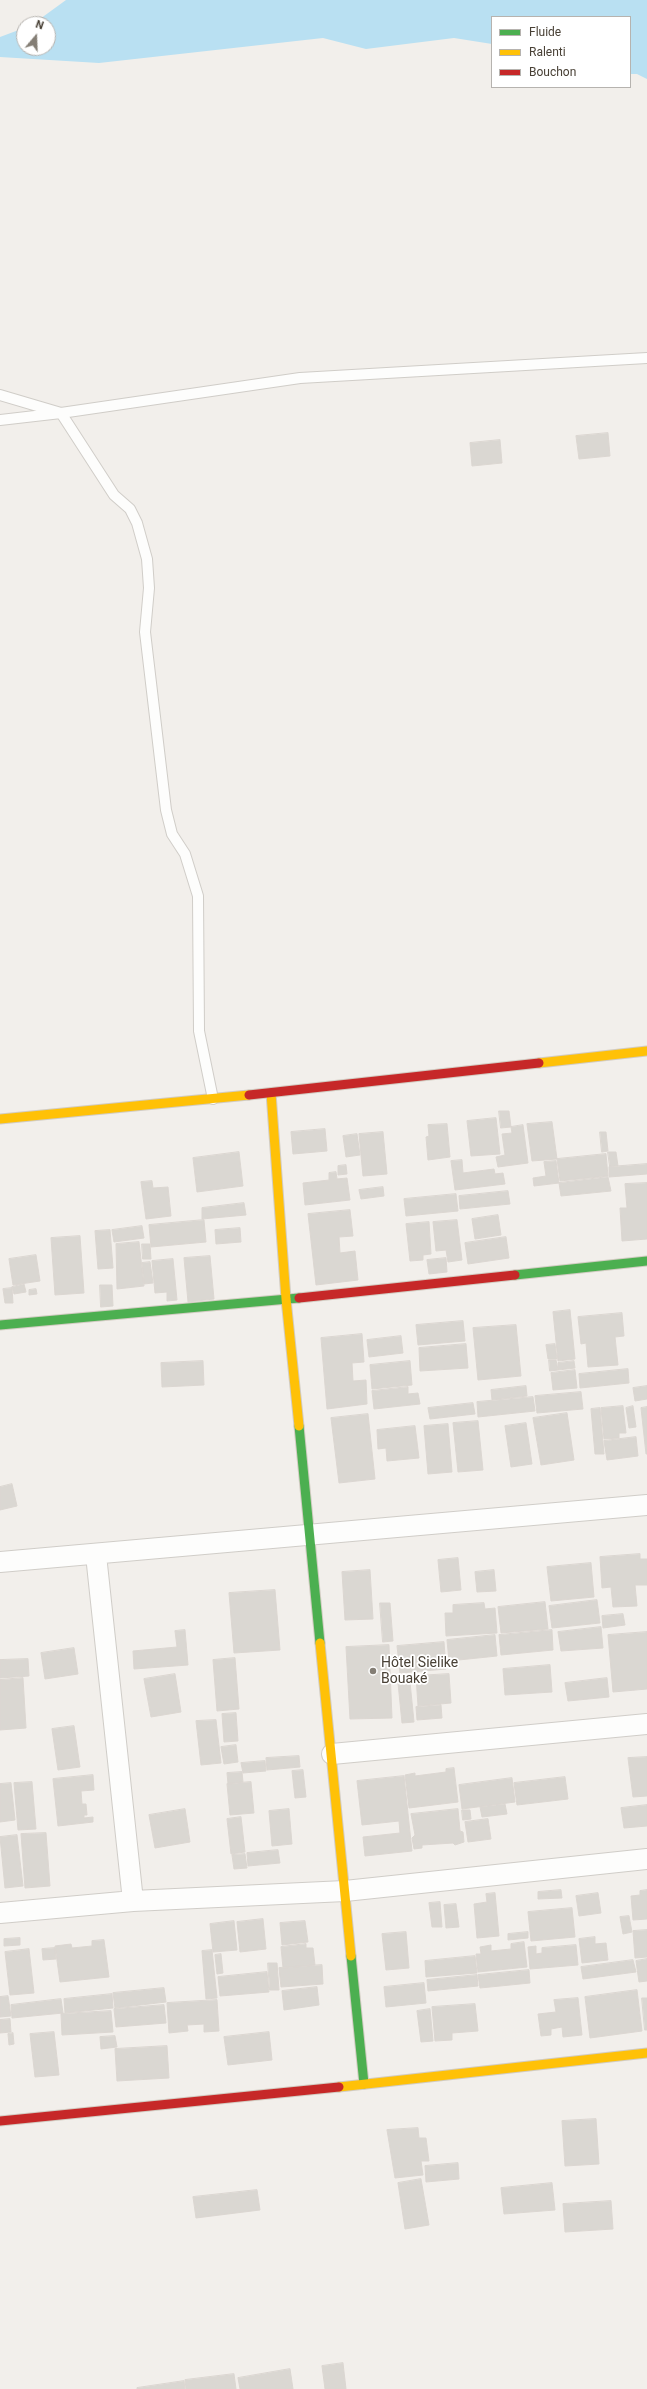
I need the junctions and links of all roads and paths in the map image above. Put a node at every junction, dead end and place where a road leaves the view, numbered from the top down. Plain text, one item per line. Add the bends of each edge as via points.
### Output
1 (647, 358) edge
2 (0, 395) edge
3 (61, 413) junction
4 (0, 420) edge
5 (647, 1051) edge
6 (271, 1093) junction
7 (213, 1099) junction
8 (0, 1119) edge
9 (647, 1261) edge
10 (286, 1298) junction
11 (0, 1326) edge
12 (647, 1505) edge
13 (311, 1535) junction
14 (96, 1555) junction
15 (0, 1562) edge
16 (647, 1724) edge
17 (332, 1754) junction
18 (647, 1859) edge
19 (345, 1891) junction
20 (133, 1901) junction
21 (0, 1913) edge
22 (647, 2053) edge
23 (364, 2084) junction
24 (0, 2121) edge

1 - 3 lane via 300,378
2 - 3 lane
3 - 4 lane
3 - 7 lane via 114,495 130,509 137,523 147,558 149,588 146,632 166,810 172,834 185,854 198,896 199,1031
5 - 6 street
6 - 7 street
6 - 10 street
7 - 8 street
9 - 10 street
10 - 11 street
10 - 13 street
12 - 13 street
13 - 14 street
13 - 17 street
14 - 15 street
14 - 20 street
16 - 17 street
17 - 19 street
18 - 19 street
19 - 20 street
19 - 23 street
20 - 21 street
22 - 23 street
23 - 24 street

